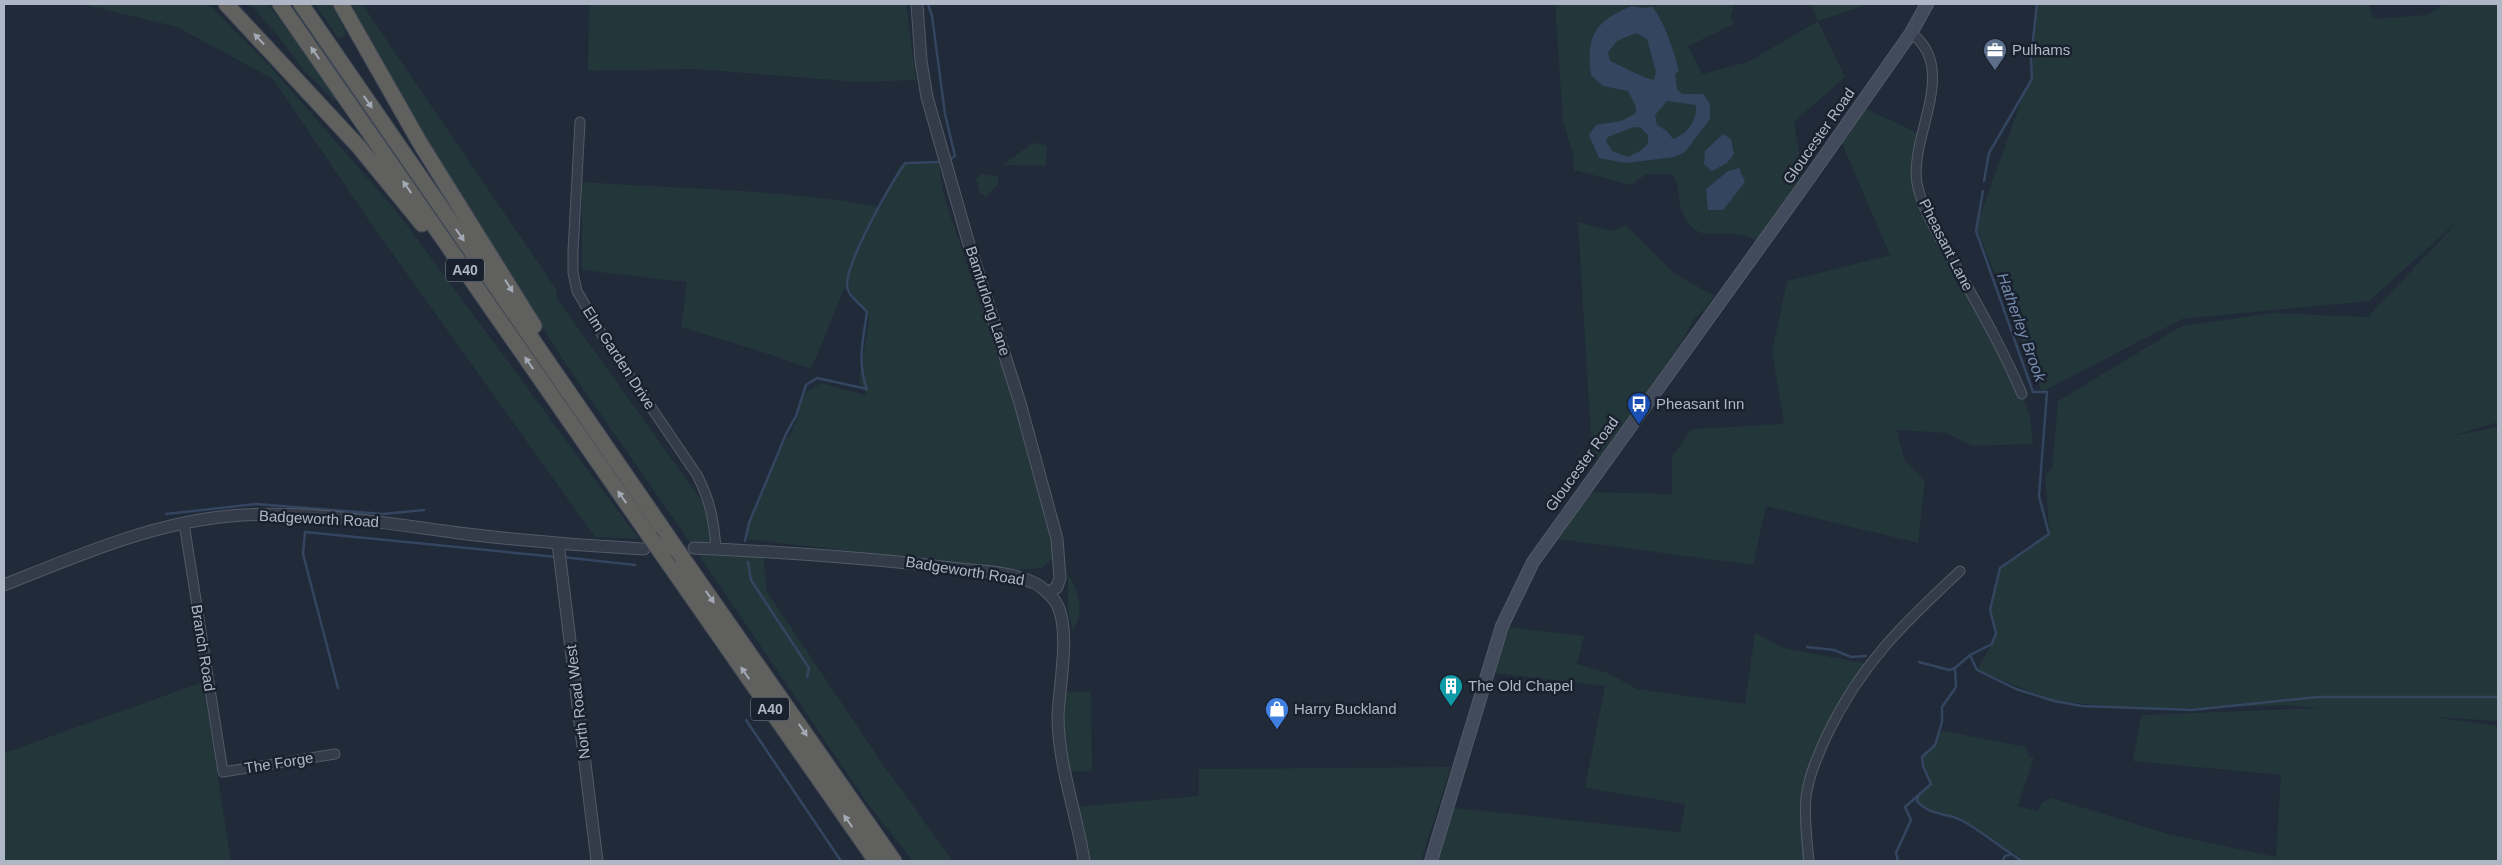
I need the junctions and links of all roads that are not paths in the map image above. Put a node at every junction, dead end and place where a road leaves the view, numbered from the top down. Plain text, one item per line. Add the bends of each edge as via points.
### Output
1 (226, 4) edge
2 (280, 4) edge
3 (301, 4) edge
4 (341, 4) edge
5 (917, 4) edge
6 (1927, 4) edge
7 (1911, 33) junction
8 (580, 122) dead end
9 (506, 329) junction
10 (2022, 394) dead end
11 (611, 454) junction
12 (184, 523) junction
13 (558, 543) junction
14 (647, 543) junction
15 (716, 549) junction
16 (688, 552) junction
17 (1960, 571) dead end
18 (4, 585) edge
19 (1048, 594) junction
20 (335, 754) dead end
21 (223, 772) joint
22 (597, 861) edge
23 (876, 861) edge
24 (894, 861) edge
25 (1084, 861) edge
26 (1431, 861) edge
27 (1809, 861) edge

9 -> 1 highway via 360,147
9 -> 2 highway, A40
3 -> 11 highway, A40
4 -> 11 highway via 420,143
5 - 19 street, Bamfurlong Lane via 927,97 968,241 1020,403 1057,540 1060,578
6 - 7 main road, Gloucester Road
7 - 10 street, Pheasant Lane via 1924,44 1932,74 1930,108 1916,164 1921,199 1993,332
7 - 26 main road, Gloucester Road via 1533,562 1502,626
8 - 15 street, Elm Garden Drive via 573,251 573,273 578,291 604,338 697,474 709,498
14 -> 9 highway, A40
11 - 16 highway, A40, bridge via 667,535
12 - 13 street, Badgeworth Road via 231,516 297,515
12 - 18 street, Badgeworth Road via 94,550
12 - 21 street, Branch Road
13 - 14 street, Badgeworth Road
13 - 22 street, North Road West
23 -> 14 highway, A40, bridge via 664,557
15 - 16 street, Badgeworth Road
15 - 19 street, Badgeworth Road via 889,560 1000,574 1033,582
16 -> 24 highway, A40
17 - 27 street via 1884,645 1840,707 1808,783 1805,810
19 - 25 street, Badgeworth Road via 1055,601 1062,619 1058,718
20 - 21 street, The Forge

